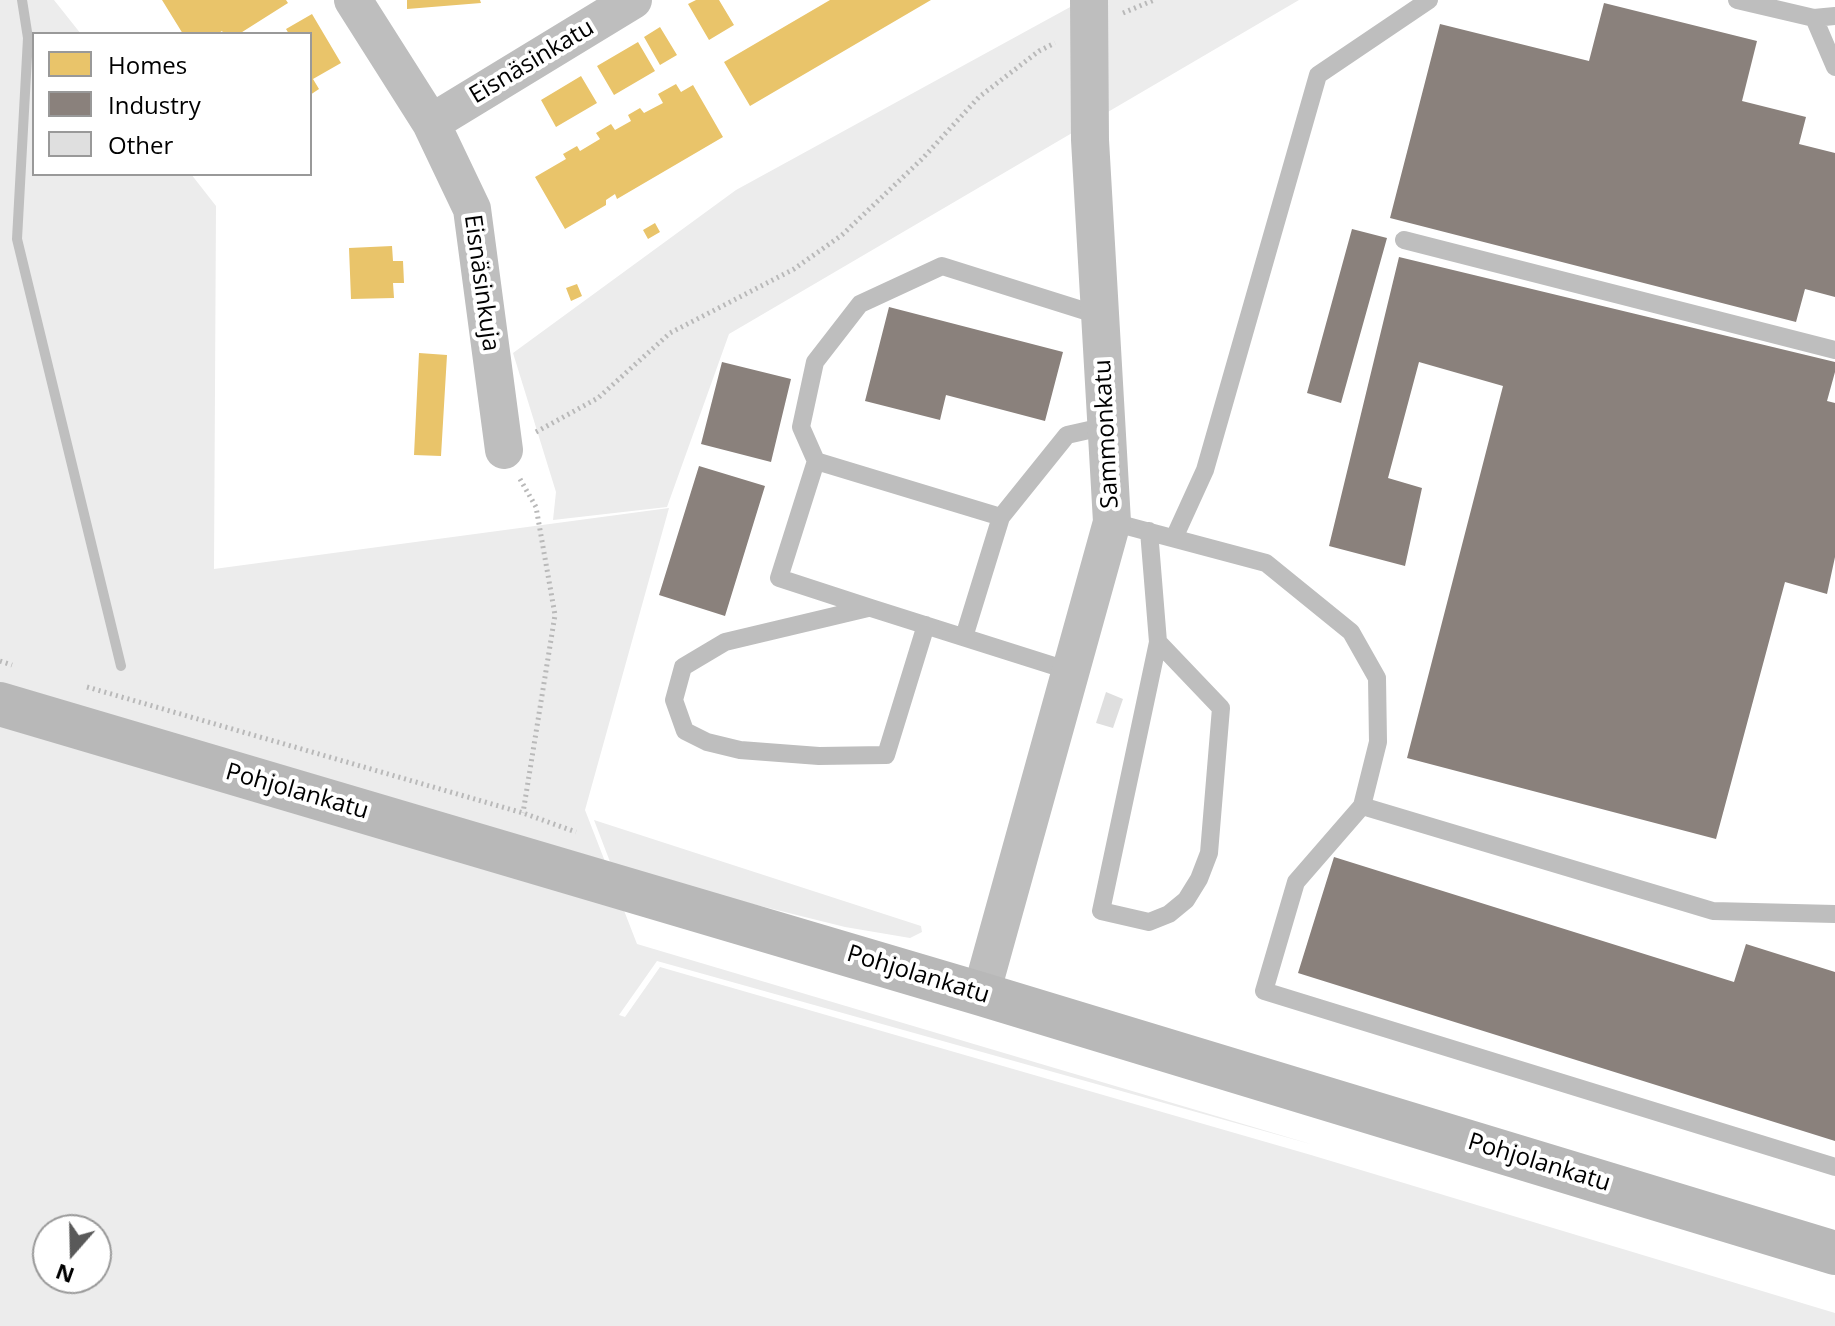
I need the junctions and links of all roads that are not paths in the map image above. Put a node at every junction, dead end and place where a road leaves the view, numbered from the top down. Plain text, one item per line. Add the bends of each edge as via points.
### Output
1 (353, 0) edge
2 (633, 0) edge
3 (1429, 0) edge
4 (1737, 0) edge
5 (1090, 14) edge
6 (1835, 16) edge
7 (1814, 18) junction
8 (1835, 67) edge
9 (431, 123) junction
10 (1404, 240) dead end
11 (1101, 316) junction
12 (1835, 350) edge
13 (1107, 426) junction
14 (504, 450) road end
15 (816, 461) junction
16 (1001, 517) junction
17 (1112, 522) junction
18 (1149, 531) junction
19 (1174, 538) junction
20 (871, 608) junction
21 (926, 625) junction
22 (964, 637) junction
23 (1158, 642) junction
24 (1070, 671) junction
25 (0, 704) edge
26 (1362, 806) junction
27 (1835, 914) edge
28 (981, 994) junction
29 (1835, 1167) edge
30 (1835, 1253) edge

1 - 9 street, Eisnäsinkuja
2 - 9 street, Eisnäsinkatu
3 - 19 lane via 1318,75 1205,470
4 - 7 lane
5 - 11 street, Sammonkatu via 1090,140
6 - 7 lane
7 - 8 lane
9 - 14 street, Eisnäsinkuja via 472,209
10 - 12 lane
11 - 13 street, Sammonkatu
11 - 15 lane via 942,266 860,304 815,362 801,427
13 - 16 lane via 1067,435
13 - 17 street, Sammonkatu
15 - 16 lane
15 - 20 lane via 779,578
16 - 22 lane
17 - 18 lane
17 - 24 street, Sammonkatu
18 - 19 lane
18 - 23 lane
19 - 26 lane via 1266,563 1351,632 1377,678 1378,742
20 - 21 lane
20 - 21 lane via 725,642 683,667 674,700 685,731 740,750 886,755
21 - 22 lane
22 - 24 lane
23 - 23 lane via 1101,911 1149,922 1186,900 1209,853 1221,708
24 - 28 street, Sammonkatu
25 - 28 main road, Pohjolankatu
26 - 27 lane via 1713,911
26 - 29 lane via 1296,882 1264,991
28 - 30 main road, Pohjolankatu

